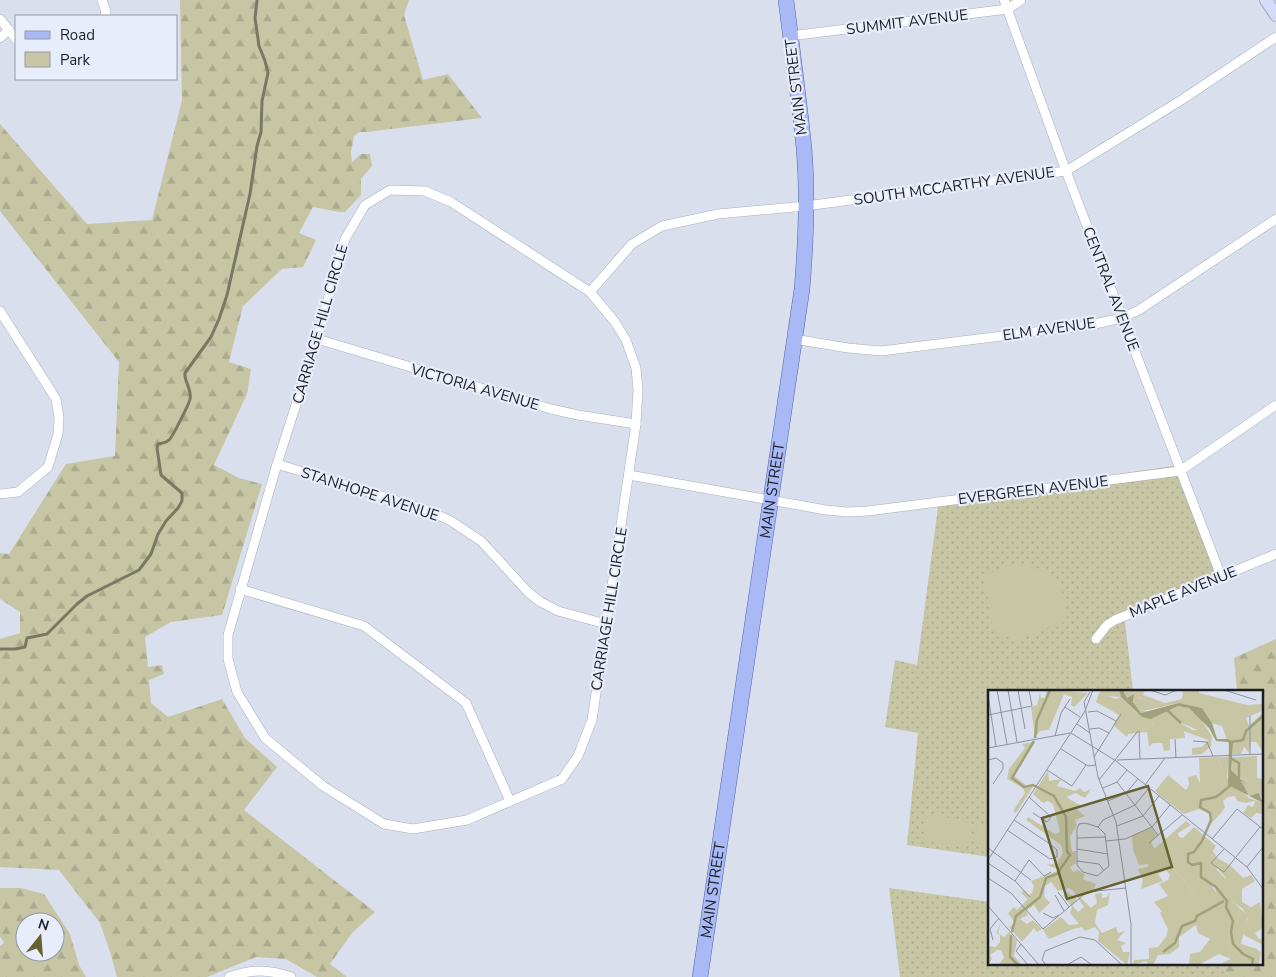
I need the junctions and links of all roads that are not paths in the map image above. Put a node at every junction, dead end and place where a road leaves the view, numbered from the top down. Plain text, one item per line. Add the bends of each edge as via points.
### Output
1 (102, 0) edge
2 (786, 0) edge
3 (1021, 0) edge
4 (1266, 0) edge
5 (1006, 4) edge
6 (105, 15) edge
7 (1276, 15) edge
8 (0, 19) edge
9 (9, 30) junction
10 (790, 36) junction
11 (0, 38) edge
12 (15, 38) edge
13 (1275, 38) edge
14 (1066, 171) junction
15 (806, 206) junction
16 (1276, 219) edge
17 (590, 292) junction
18 (0, 311) edge
19 (1122, 318) junction
20 (794, 338) junction
21 (317, 340) junction
22 (1276, 406) edge
23 (636, 424) junction
24 (278, 464) junction
25 (1180, 471) junction
26 (629, 475) junction
27 (0, 494) edge
28 (771, 501) junction
29 (1276, 554) edge
30 (1221, 576) junction
31 (240, 589) junction
32 (606, 624) junction
33 (1096, 639) dead end
34 (510, 801) junction
35 (229, 977) edge
36 (291, 977) edge
37 (700, 977) edge

1 - 6 street
2 - 10 main road, MAIN STREET
3 - 5 street, SUMMIT AVENUE
4 - 7 main road
5 - 10 street, SUMMIT AVENUE
5 - 14 street, CENTRAL AVENUE
8 - 9 street
9 - 11 street
9 - 12 street
10 - 15 main road, MAIN STREET via 804,149
13 - 14 street, SOUTH MCCARTHY AVENUE
14 - 15 street, SOUTH MCCARTHY AVENUE
14 - 19 street, CENTRAL AVENUE
15 - 17 street, SOUTH MCCARTHY AVENUE via 718,214 662,226 632,244
15 - 20 main road, MAIN STREET via 805,260
16 - 19 street, ELM AVENUE
17 - 21 street, CARRIAGE HILL CIRCLE via 451,202 425,190 390,190 365,205 344,239
17 - 23 street, CARRIAGE HILL CIRCLE via 626,340 636,368
18 - 27 street via 56,399 59,418 58,434 48,467 18,492
19 - 20 street, ELM AVENUE via 1090,325 881,351
19 - 25 street, CENTRAL AVENUE
20 - 28 main road, MAIN STREET
21 - 23 street, VICTORIA AVENUE via 551,409
21 - 24 street, CARRIAGE HILL CIRCLE
22 - 25 street, EVERGREEN AVENUE
23 - 26 street, CARRIAGE HILL CIRCLE
24 - 31 street, CARRIAGE HILL CIRCLE
24 - 32 street, STANHOPE AVENUE via 427,510 451,521 481,541 539,601 558,611
25 - 28 street, EVERGREEN AVENUE via 864,511
25 - 30 street, CENTRAL AVENUE
26 - 28 street, EVERGREEN AVENUE
26 - 32 street, CARRIAGE HILL CIRCLE
28 - 37 main road, MAIN STREET
29 - 30 street, MAPLE AVENUE
30 - 33 street, MAPLE AVENUE via 1115,620
31 - 34 street via 364,626 466,703
31 - 34 street, CARRIAGE HILL CIRCLE via 228,635 228,659 237,692 266,738 323,786 384,824 413,829 467,820
32 - 34 street, CARRIAGE HILL CIRCLE via 592,720 578,756 562,779
35 - 36 street via 264,970

